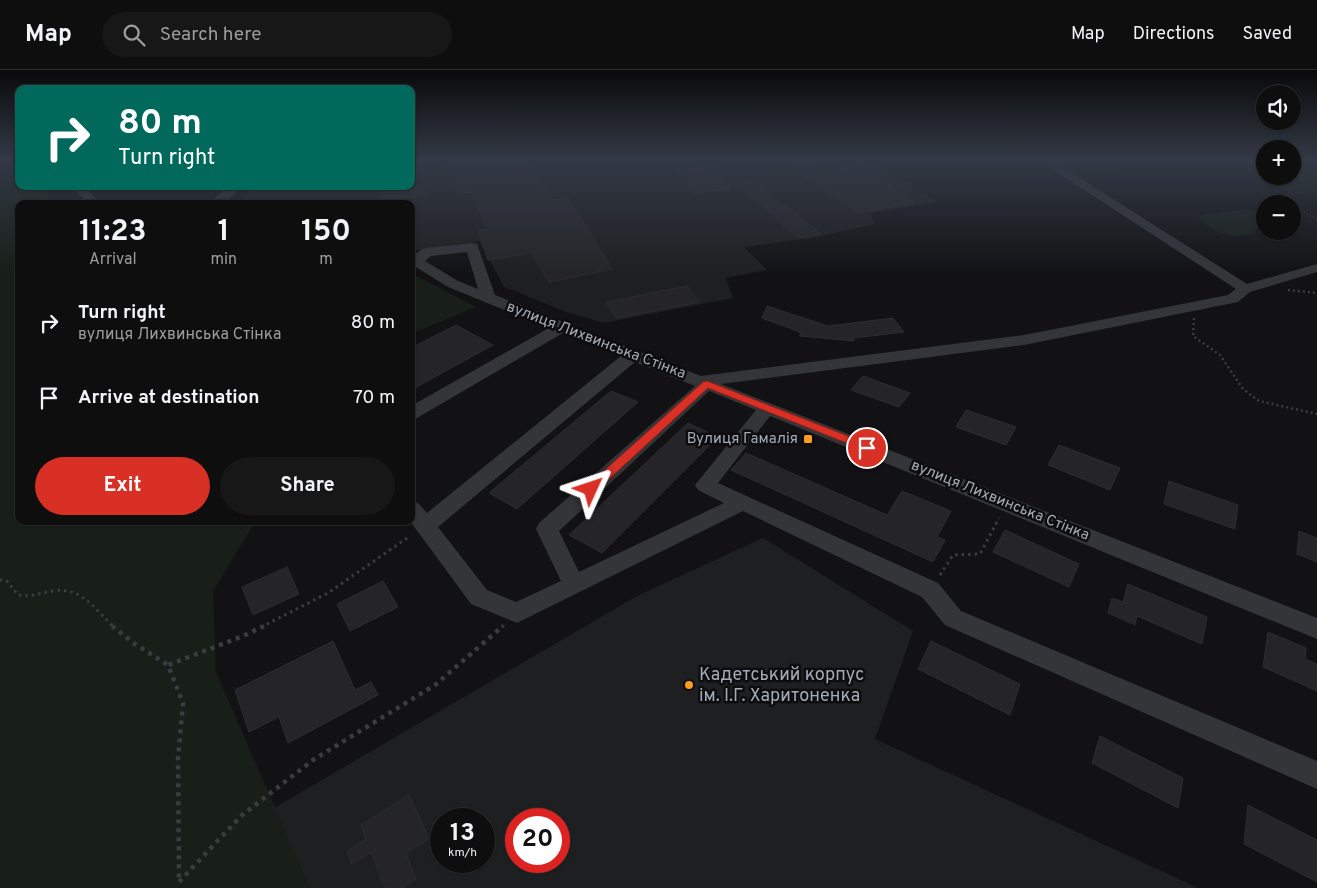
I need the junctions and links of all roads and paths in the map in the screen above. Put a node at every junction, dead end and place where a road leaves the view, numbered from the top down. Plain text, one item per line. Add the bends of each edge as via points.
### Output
1 (1104, 197) edge
2 (1288, 197) edge
3 (1317, 219) edge
4 (415, 260) edge
5 (415, 262) edge
6 (1317, 268) edge
7 (1245, 288) junction
8 (488, 298) junction
9 (1194, 308) junction
10 (562, 328) junction
11 (633, 355) junction
12 (703, 383) junction
13 (767, 408) junction
14 (415, 412) edge
15 (1317, 414) edge
16 (742, 503) junction
17 (1007, 504) junction
18 (415, 513) edge
19 (425, 526) junction
20 (0, 580) edge
21 (574, 585) junction
22 (930, 590) junction
23 (517, 613) junction
24 (1317, 629) edge
25 (168, 665) junction
26 (1317, 775) edge
27 (180, 882) junction
28 (176, 888) edge

1 - 7 street
2 - 3 path via 1306,214
4 - 8 street, вулиця Лихвинська Стінка via 427,252 472,247
5 - 8 street, вулиця Лихвинська Стінка via 453,284
6 - 7 street
7 - 9 street via 1233,299
8 - 10 street, вулиця Лихвинська Стінка
9 - 12 street via 1024,340
9 - 15 path via 1193,336 1220,355 1243,389 1259,401
10 - 11 street, вулиця Лихвинська Стінка
10 - 14 street
11 - 12 street, вулиця Лихвинська Стінка
11 - 19 street
12 - 13 street, вулиця Лихвинська Стінка
12 - 21 street via 548,529
13 - 16 street via 705,485
13 - 17 street, вулиця Лихвинська Стінка
16 - 21 street
16 - 22 street
17 - 22 path via 980,554 953,555
17 - 24 street, вулиця Лихвинська Стінка
18 - 19 street
19 - 23 street via 479,597
19 - 25 path via 328,593 243,636
20 - 25 path via 6,580 18,595 26,597 64,590 81,595 97,607 116,630
21 - 23 street
22 - 26 street via 953,618
23 - 27 path via 435,686 314,760 242,816
25 - 27 path via 183,703 178,759
27 - 28 path

